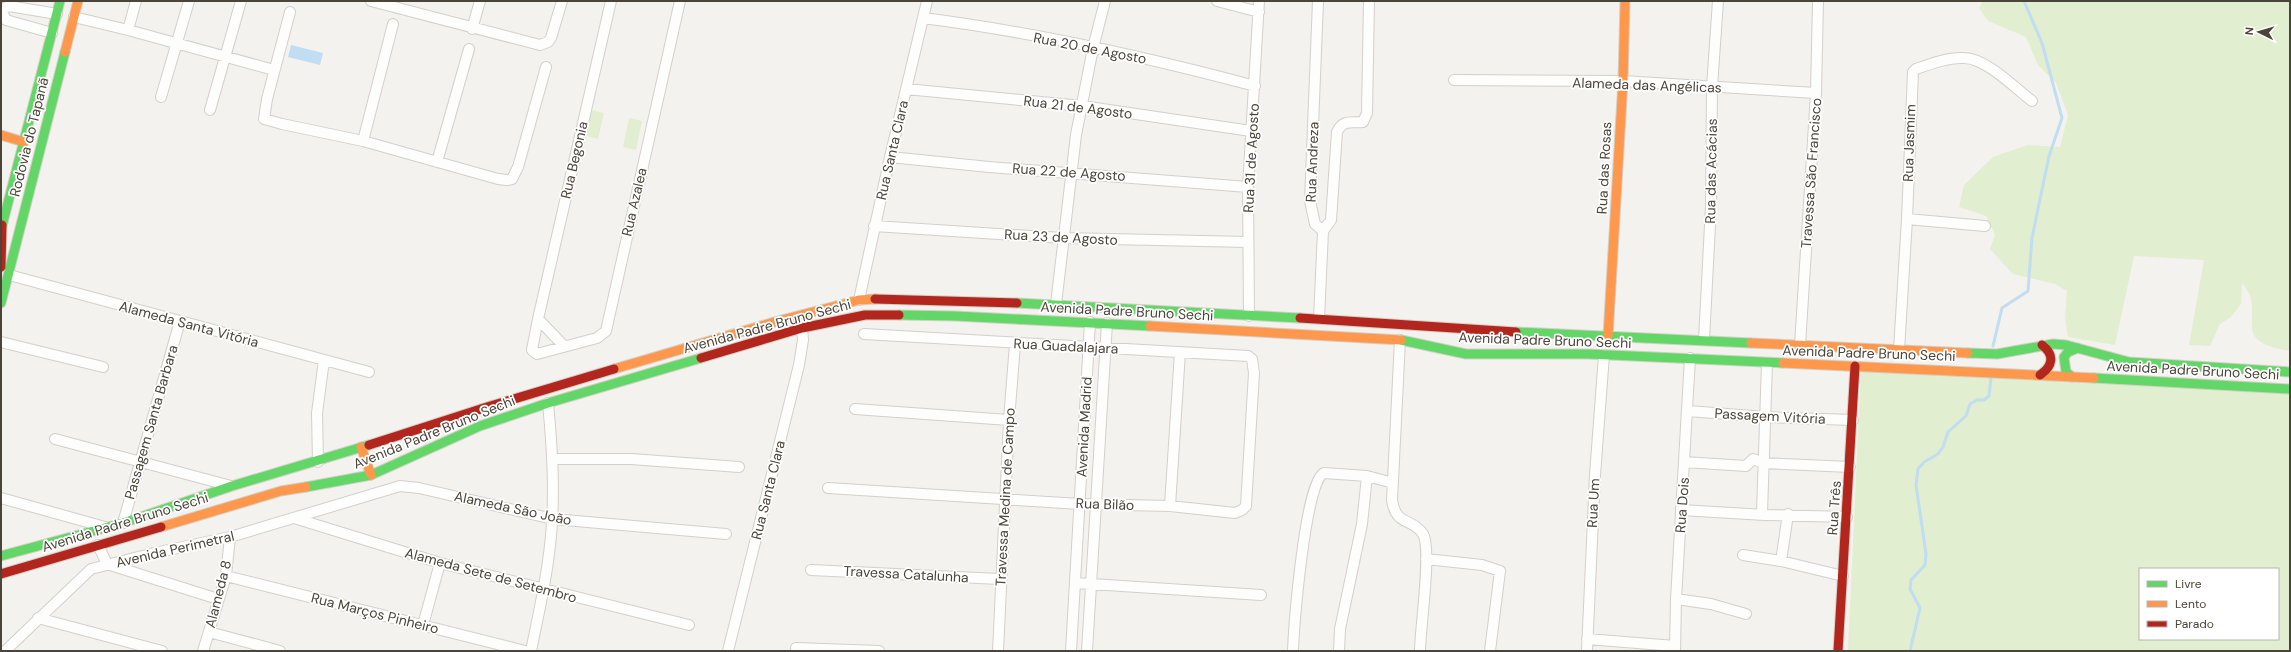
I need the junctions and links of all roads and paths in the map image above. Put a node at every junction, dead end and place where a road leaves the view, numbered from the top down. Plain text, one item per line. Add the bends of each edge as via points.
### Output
1 (60, 1) edge
2 (78, 1) edge
3 (136, 1) edge
4 (189, 1) edge
5 (240, 1) edge
6 (371, 1) edge
7 (480, 1) edge
8 (562, 1) edge
9 (611, 1) edge
10 (680, 1) edge
11 (926, 1) edge
12 (1105, 1) edge
13 (1217, 1) edge
14 (1259, 1) edge
15 (1318, 1) edge
16 (1369, 1) edge
17 (1625, 1) edge
18 (1718, 1) edge
19 (1818, 1) edge
20 (400, 5) edge
21 (1, 10) edge
22 (290, 12) dead end
23 (1259, 12) junction
24 (57, 14) junction
25 (74, 18) junction
26 (923, 18) junction
27 (393, 24) dead end
28 (472, 29) junction
29 (128, 30) junction
30 (52, 34) junction
31 (178, 44) junction
32 (1093, 48) junction
33 (468, 49) dead end
34 (225, 56) junction
35 (546, 67) dead end
36 (274, 70) junction
37 (1454, 80) dead end
38 (1623, 81) junction
39 (1255, 86) junction
40 (1712, 87) junction
41 (906, 89) junction
42 (1816, 93) junction
43 (161, 97) dead end
44 (2032, 101) dead end
45 (1082, 106) junction
46 (210, 110) dead end
47 (1251, 130) junction
48 (1, 136) edge
49 (363, 141) junction
50 (24, 142) junction
51 (890, 157) junction
52 (437, 162) junction
53 (1070, 173) junction
54 (1248, 186) junction
55 (1907, 219) junction
56 (874, 226) junction
57 (1985, 226) dead end
58 (2, 228) edge
59 (1323, 231) junction
60 (1063, 238) junction
61 (1248, 242) junction
62 (1, 267) edge
63 (9, 275) junction
64 (860, 300) junction
65 (1, 302) edge
66 (1056, 304) junction
67 (1249, 316) junction
68 (538, 319) junction
69 (1319, 319) junction
70 (180, 321) junction
71 (1090, 322) junction
72 (1107, 323) junction
73 (802, 328) junction
74 (1462, 328) junction
75 (1488, 331) junction
76 (864, 334) dead end
77 (1608, 336) junction
78 (1400, 340) junction
79 (1704, 340) junction
80 (1, 342) edge
81 (1015, 344) junction
82 (1800, 345) junction
83 (2042, 345) junction
84 (564, 346) junction
85 (1088, 347) junction
86 (1105, 348) junction
87 (2078, 348) junction
88 (1899, 350) junction
89 (1180, 352) junction
90 (1456, 352) junction
91 (537, 354) joint
92 (1481, 354) junction
93 (1604, 355) junction
94 (1690, 358) junction
95 (324, 360) junction
96 (1767, 363) junction
97 (1855, 366) junction
98 (103, 367) dead end
99 (369, 372) dead end
100 (2290, 372) edge
101 (1254, 373) joint
102 (2040, 375) junction
103 (2072, 377) junction
104 (2290, 389) edge
105 (548, 403) junction
106 (855, 409) dead end
107 (1688, 411) junction
108 (1766, 417) junction
109 (1009, 420) junction
110 (1853, 420) junction
111 (55, 439) dead end
112 (361, 447) junction
113 (553, 459) junction
114 (140, 462) junction
115 (318, 462) junction
116 (1684, 462) junction
117 (1763, 463) junction
118 (738, 467) dead end
119 (1850, 467) junction
120 (371, 475) junction
121 (1367, 476) junction
122 (1393, 483) junction
123 (232, 486) junction
124 (828, 488) dead end
125 (373, 493) joint
126 (1, 498) edge
127 (1005, 498) junction
128 (1080, 504) junction
129 (1095, 504) junction
130 (1170, 506) junction
131 (1681, 510) junction
132 (1788, 514) junction
133 (1765, 515) junction
134 (1847, 517) junction
135 (294, 518) junction
136 (553, 519) junction
137 (123, 523) junction
138 (107, 527) junction
139 (726, 534) dead end
140 (230, 537) junction
141 (98, 545) junction
142 (1743, 555) dead end
143 (1, 556) edge
144 (1426, 559) junction
145 (1781, 562) junction
146 (440, 563) junction
147 (107, 564) junction
148 (811, 570) dead end
149 (1, 574) edge
150 (226, 576) junction
151 (1843, 576) junction
152 (1000, 579) junction
153 (1076, 583) junction
154 (1091, 584) junction
155 (543, 589) junction
156 (1260, 595) dead end
157 (218, 599) junction
158 (1676, 599) junction
159 (1746, 614) dead end
160 (38, 618) junction
161 (423, 625) junction
162 (688, 626) dead end
163 (209, 632) junction
164 (1587, 639) junction
165 (796, 648) dead end
166 (1675, 648) edge
167 (275, 650) edge
168 (5, 651) edge
169 (162, 651) edge
170 (203, 651) edge
171 (525, 651) edge
172 (531, 651) edge
173 (728, 651) edge
174 (879, 651) edge
175 (998, 651) edge
176 (1071, 651) edge
177 (1087, 651) edge
178 (1292, 651) edge
179 (1339, 651) edge
180 (1420, 651) edge
181 (1490, 651) edge
182 (1587, 651) edge
183 (1838, 651) edge

1 - 24 main road, Rodovia do Tapanã
2 - 25 main road, Rodovia do Tapanã
3 - 29 street
4 - 31 street
5 - 34 street
6 - 20 street
7 - 28 street
8 - 28 street via 551,38 544,44 532,45
9 - 68 street, Rua Begonia
10 - 84 street, Rua Azalea via 606,331 597,338
11 - 26 street, Rua Santa Clara
12 - 32 street
13 - 23 street
14 - 23 street, Rua 31 de Agosto
15 - 59 street, Rua Andreza via 1310,201 1315,224
16 - 59 street via 1367,113 1363,122 1345,122 1337,132 1331,220
17 - 38 main road, Rua das Rosas
18 - 40 street, Rua das Acácias
19 - 42 street, Travessa São Francisco
20 - 28 street
21 - 24 street via 9,6
21 - 30 street via 6,20
22 - 36 street
23 - 39 street, Rua 31 de Agosto
24 - 30 main road, Rodovia do Tapanã
25 - 29 street
25 - 63 main road, Rodovia do Tapanã
26 - 32 street, Rua 20 de Agosto via 995,28
26 - 41 street, Rua Santa Clara
27 - 49 street
29 - 31 street
30 - 50 main road, Rodovia do Tapanã
31 - 34 street
31 - 43 street
32 - 39 street, Rua 20 de Agosto
32 - 45 street
33 - 52 street
34 - 36 street
34 - 46 street
35 - 52 street via 518,167 512,178 498,179
36 - 49 street via 264,119
37 - 38 street, Alameda das Angélicas
38 - 40 street, Alameda das Angélicas
38 - 77 main road, Rua das Rosas
39 - 47 street, Rua 31 de Agosto
40 - 42 street, Alameda das Angélicas
40 - 79 street, Rua das Acácias via 1712,206
41 - 45 street, Rua 21 de Agosto
41 - 51 street, Rua Santa Clara
42 - 82 street, Travessa São Francisco
44 - 55 street, Rua Jasmim via 1988,66 1970,58 1956,58 1916,69 1911,79
45 - 47 street, Rua 21 de Agosto
45 - 53 street
47 - 54 street, Rua 31 de Agosto
48 - 50 main road
49 - 52 street
50 - 58 main road, Rodovia do Tapanã
51 - 53 street, Rua 22 de Agosto
51 - 56 street, Rua Santa Clara
53 - 54 street, Rua 22 de Agosto
53 - 60 street
54 - 61 street, Rua 31 de Agosto
55 - 57 street
55 - 88 street, Rua Jasmim
56 - 60 street, Rua 23 de Agosto
56 - 64 street, Rua Santa Clara
58 - 62 main road, Rodovia do Tapanã
59 - 69 street
60 - 61 street, Rua 23 de Agosto
60 - 66 street
61 - 67 street, Rua 31 de Agosto
63 - 65 main road, Rodovia do Tapanã
63 - 70 street, Alameda Santa Vitória
64 - 66 main road, Avenida Padre Bruno Sechi via 896,298
64 - 112 main road, Avenida Padre Bruno Sechi via 778,321
66 - 67 main road, Avenida Padre Bruno Sechi
67 - 69 main road, Avenida Padre Bruno Sechi
68 - 84 street
68 - 91 street, Rua Begonia via 532,345 532,350
69 - 74 main road, Avenida Padre Bruno Sechi
70 - 95 street, Alameda Santa Vitória
70 - 114 street, Passagem Santa Barbara
71 - 72 main road, Avenida Padre Bruno Sechi
71 - 73 main road, Avenida Padre Bruno Sechi via 865,315
71 - 85 street, Avenida Madrid
72 - 78 main road, Avenida Padre Bruno Sechi
72 - 86 street, Avenida Madrid
73 - 105 main road, Avenida Padre Bruno Sechi
73 - 173 street, Rua Santa Clara via 799,364
74 - 75 main road, Avenida Padre Bruno Sechi
74 - 90 main road via 1465,342
75 - 77 main road, Avenida Padre Bruno Sechi
75 - 92 main road via 1482,334 1477,342
76 - 81 street, Rua Guadalajara
77 - 79 main road, Avenida Padre Bruno Sechi
78 - 90 main road, Avenida Padre Bruno Sechi
78 - 122 street
79 - 82 main road, Avenida Padre Bruno Sechi
80 - 98 street
81 - 85 street, Rua Guadalajara
81 - 109 street, Travessa Medina de Campo
82 - 88 main road, Avenida Padre Bruno Sechi
83 - 87 main road, Avenida Padre Bruno Sechi
83 - 88 main road, Avenida Padre Bruno Sechi via 1997,354
83 - 102 main road via 2049,352 2052,363 2048,370
84 - 91 street, Rua Azalea
85 - 86 street, Rua Guadalajara
85 - 128 street, Avenida Madrid
86 - 89 street, Rua Guadalajara
86 - 129 street, Avenida Madrid
87 - 100 main road, Avenida Padre Bruno Sechi via 2129,362
87 - 103 main road via 2068,352 2064,357 2066,372
89 - 101 street, Rua Guadalajara via 1244,355 1252,358
89 - 130 street
90 - 92 main road, Avenida Padre Bruno Sechi
92 - 93 main road, Avenida Padre Bruno Sechi
93 - 94 main road, Avenida Padre Bruno Sechi
93 - 164 street, Rua Um
94 - 96 main road, Avenida Padre Bruno Sechi
94 - 107 street, Rua Dois
95 - 99 street, Alameda Santa Vitória
95 - 115 street via 317,413
96 - 97 main road, Avenida Padre Bruno Sechi
96 - 108 street
97 - 102 main road, Avenida Padre Bruno Sechi
97 - 110 main road, Rua Três
101 - 130 street, Rua Bilão via 1246,506 1235,513
102 - 103 main road, Avenida Padre Bruno Sechi
103 - 104 main road, Avenida Padre Bruno Sechi
105 - 113 street
105 - 120 main road, Avenida Padre Bruno Sechi via 480,426
106 - 109 street
107 - 108 street, Passagem Vitória
107 - 116 street, Rua Dois
108 - 110 street, Passagem Vitória
108 - 117 street
109 - 127 street, Travessa Medina de Campo
110 - 119 main road, Rua Três
111 - 114 street
112 - 115 main road, Avenida Padre Bruno Sechi
112 - 120 main road
113 - 118 street via 631,459
113 - 136 street
114 - 123 street
114 - 137 street, Passagem Santa Barbara
115 - 123 main road, Avenida Padre Bruno Sechi
116 - 117 street via 1746,466 1753,459
116 - 131 street, Rua Dois
117 - 119 street
117 - 133 street via 1762,510
119 - 134 main road, Rua Três
120 - 141 main road, Avenida Padre Bruno Sechi via 281,491
121 - 122 street
121 - 178 street via 1324,473 1320,476 1301,555
121 - 179 street via 1362,524 1340,629
122 - 144 street via 1394,511 1398,518 1423,534
123 - 137 main road, Avenida Padre Bruno Sechi
124 - 127 street, Rua Bilão
125 - 135 street, Avenida Perimetral
125 - 136 street, Alameda São João via 406,486
126 - 138 street
127 - 128 street, Rua Bilão
127 - 152 street, Travessa Medina de Campo
128 - 129 street, Rua Bilão
128 - 153 street, Avenida Madrid
129 - 130 street, Rua Bilão
129 - 154 street, Avenida Madrid
131 - 133 street
131 - 158 street, Rua Dois
132 - 133 street
132 - 134 street
132 - 145 street
134 - 151 main road, Rua Três
135 - 140 street, Avenida Perimetral
135 - 146 street, Alameda Sete de Setembro
136 - 139 street, Alameda São João
136 - 155 street
137 - 138 main road, Avenida Padre Bruno Sechi
138 - 143 main road, Avenida Padre Bruno Sechi
140 - 147 street, Avenida Perimetral
140 - 150 street, Alameda 8
141 - 147 street
141 - 149 main road, Avenida Padre Bruno Sechi
142 - 145 street
144 - 180 street
144 - 181 street via 1482,565 1500,571
145 - 151 street
146 - 155 street, Alameda Sete de Setembro
146 - 161 street
147 - 157 street
147 - 160 street, Avenida Perimetral via 91,569
148 - 152 street, Travessa Catalunha
150 - 157 street, Alameda 8
150 - 161 street, Rua Marços Pinheiro
151 - 183 main road, Rua Três
152 - 175 street, Travessa Medina de Campo
153 - 154 street
153 - 176 street, Avenida Madrid
154 - 156 street
154 - 177 street, Avenida Madrid
155 - 162 street, Alameda Sete de Setembro
155 - 172 street
157 - 163 street, Alameda 8
158 - 159 street via 1711,604
158 - 166 street, Rua Dois
160 - 168 street, Avenida Perimetral
160 - 169 street
161 - 171 street, Rua Marços Pinheiro
163 - 167 street
163 - 170 street, Alameda 8
164 - 166 street
164 - 182 street, Rua Um
165 - 174 street

